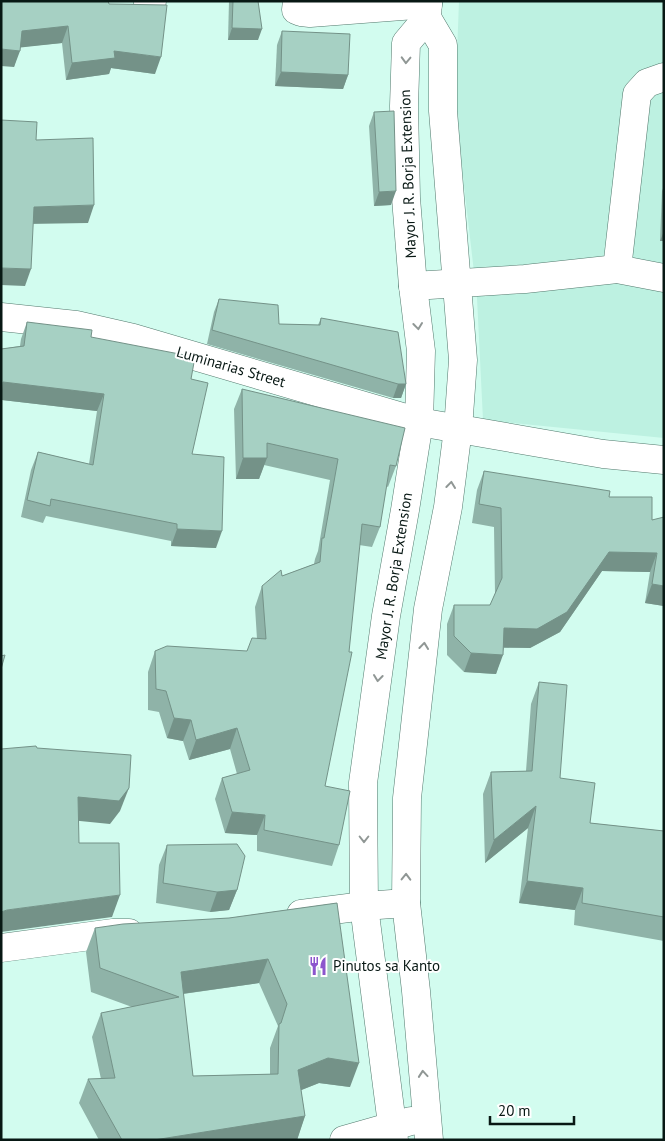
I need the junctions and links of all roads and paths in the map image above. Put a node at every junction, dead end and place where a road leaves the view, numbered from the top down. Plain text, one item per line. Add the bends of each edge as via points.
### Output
1 (297, 1) edge
2 (428, 8) edge
3 (664, 77) edge
4 (616, 269) junction
5 (664, 278) edge
6 (458, 283) junction
7 (413, 286) junction
8 (1, 317) edge
9 (419, 422) junction
10 (458, 429) junction
11 (664, 460) edge
12 (406, 904) junction
13 (364, 906) junction
14 (275, 918) edge
15 (151, 932) edge
16 (1, 948) edge
17 (428, 1128) edge
18 (393, 1132) edge
19 (344, 1140) edge

1 - 2 main road via 296,10 302,12
2 - 6 main road via 443,45 443,111
2 -> 7 main road, Mayor J. R. Borja Extension via 406,43 406,198
3 - 4 main road via 647,83 637,94
4 - 5 main road
4 - 6 main road
6 - 7 main road
6 - 10 main road via 463,360
7 -> 9 main road, Mayor J. R. Borja Extension via 421,351
8 - 9 main road, Luminarias Street via 76,325 133,338
9 - 10 main road, Luminarias Street
9 -> 13 main road, Mayor J. R. Borja Extension via 386,616 364,783
10 - 11 main road, Luminarias Street via 603,454
12 -> 10 main road via 407,798 428,609 448,507
12 - 13 main road
17 -> 12 main road
13 - 14 main road
13 - 18 main road, Mayor J. R. Borja Extension
15 - 16 main road
17 - 18 main road
18 - 19 main road

